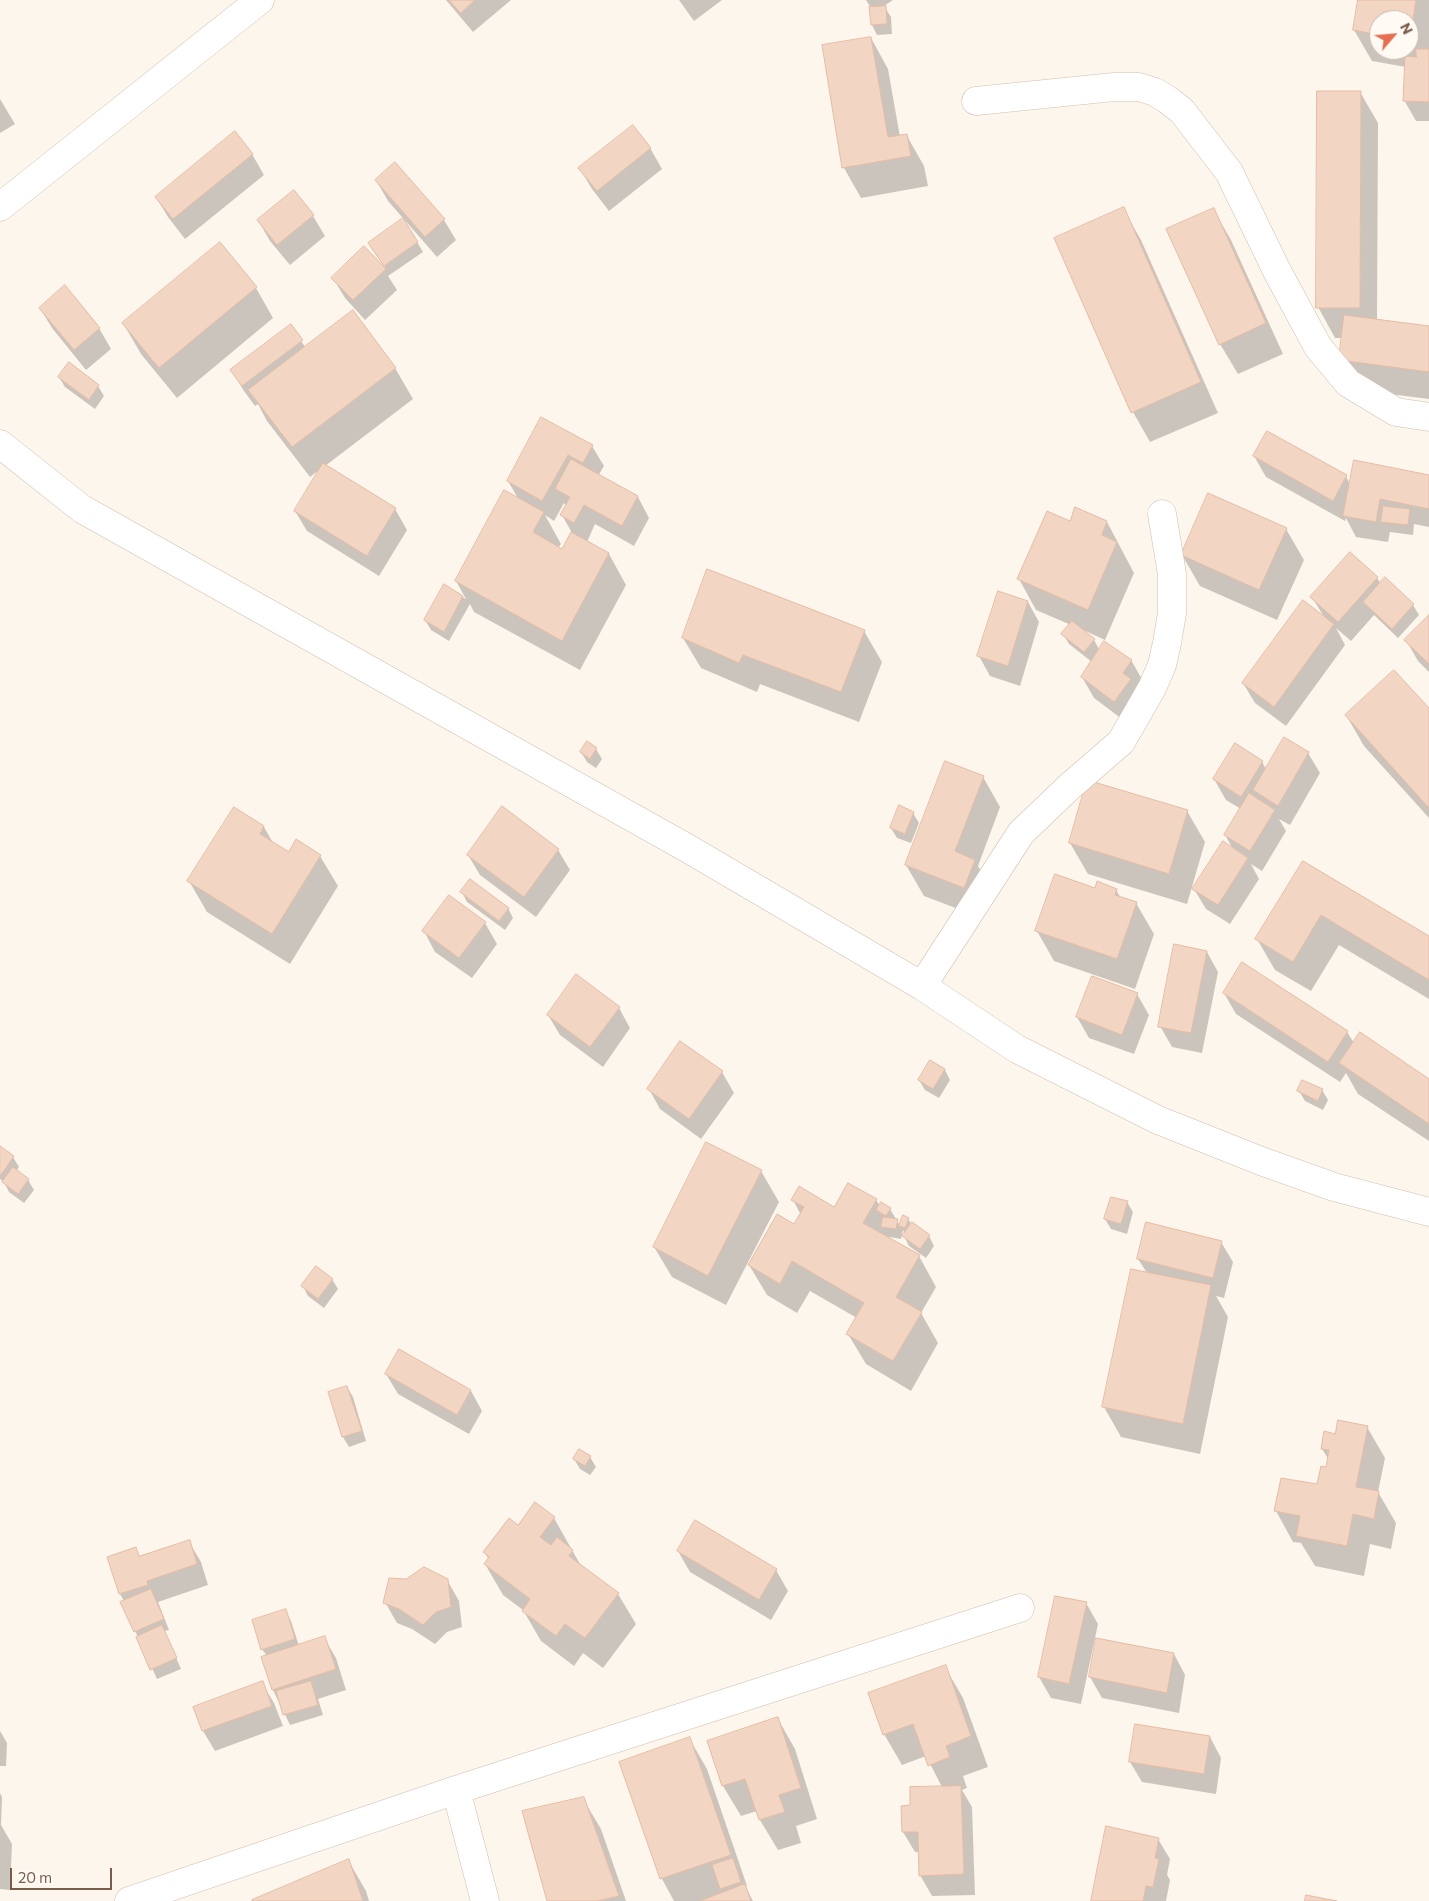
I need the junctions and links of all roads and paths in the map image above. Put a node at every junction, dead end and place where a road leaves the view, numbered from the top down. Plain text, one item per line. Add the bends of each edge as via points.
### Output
1 (260, 0) edge
2 (976, 100) dead end
3 (0, 207) edge
4 (1429, 417) edge
5 (0, 444) edge
6 (1162, 514) dead end
7 (922, 986) junction
8 (1429, 1212) edge
9 (1020, 1608) dead end
10 (456, 1790) junction
11 (129, 1901) edge
12 (485, 1901) edge

1 - 3 street
2 - 4 street via 1114,87 1139,87 1168,100 1182,111 1229,172 1318,347 1348,383 1396,412
5 - 7 street via 82,509 687,848
6 - 7 street via 1172,574 1172,613 1166,650 1152,688 1121,742 1021,833
7 - 8 street via 1017,1049 1158,1120 1334,1187
9 - 10 street
10 - 11 street
10 - 12 street

